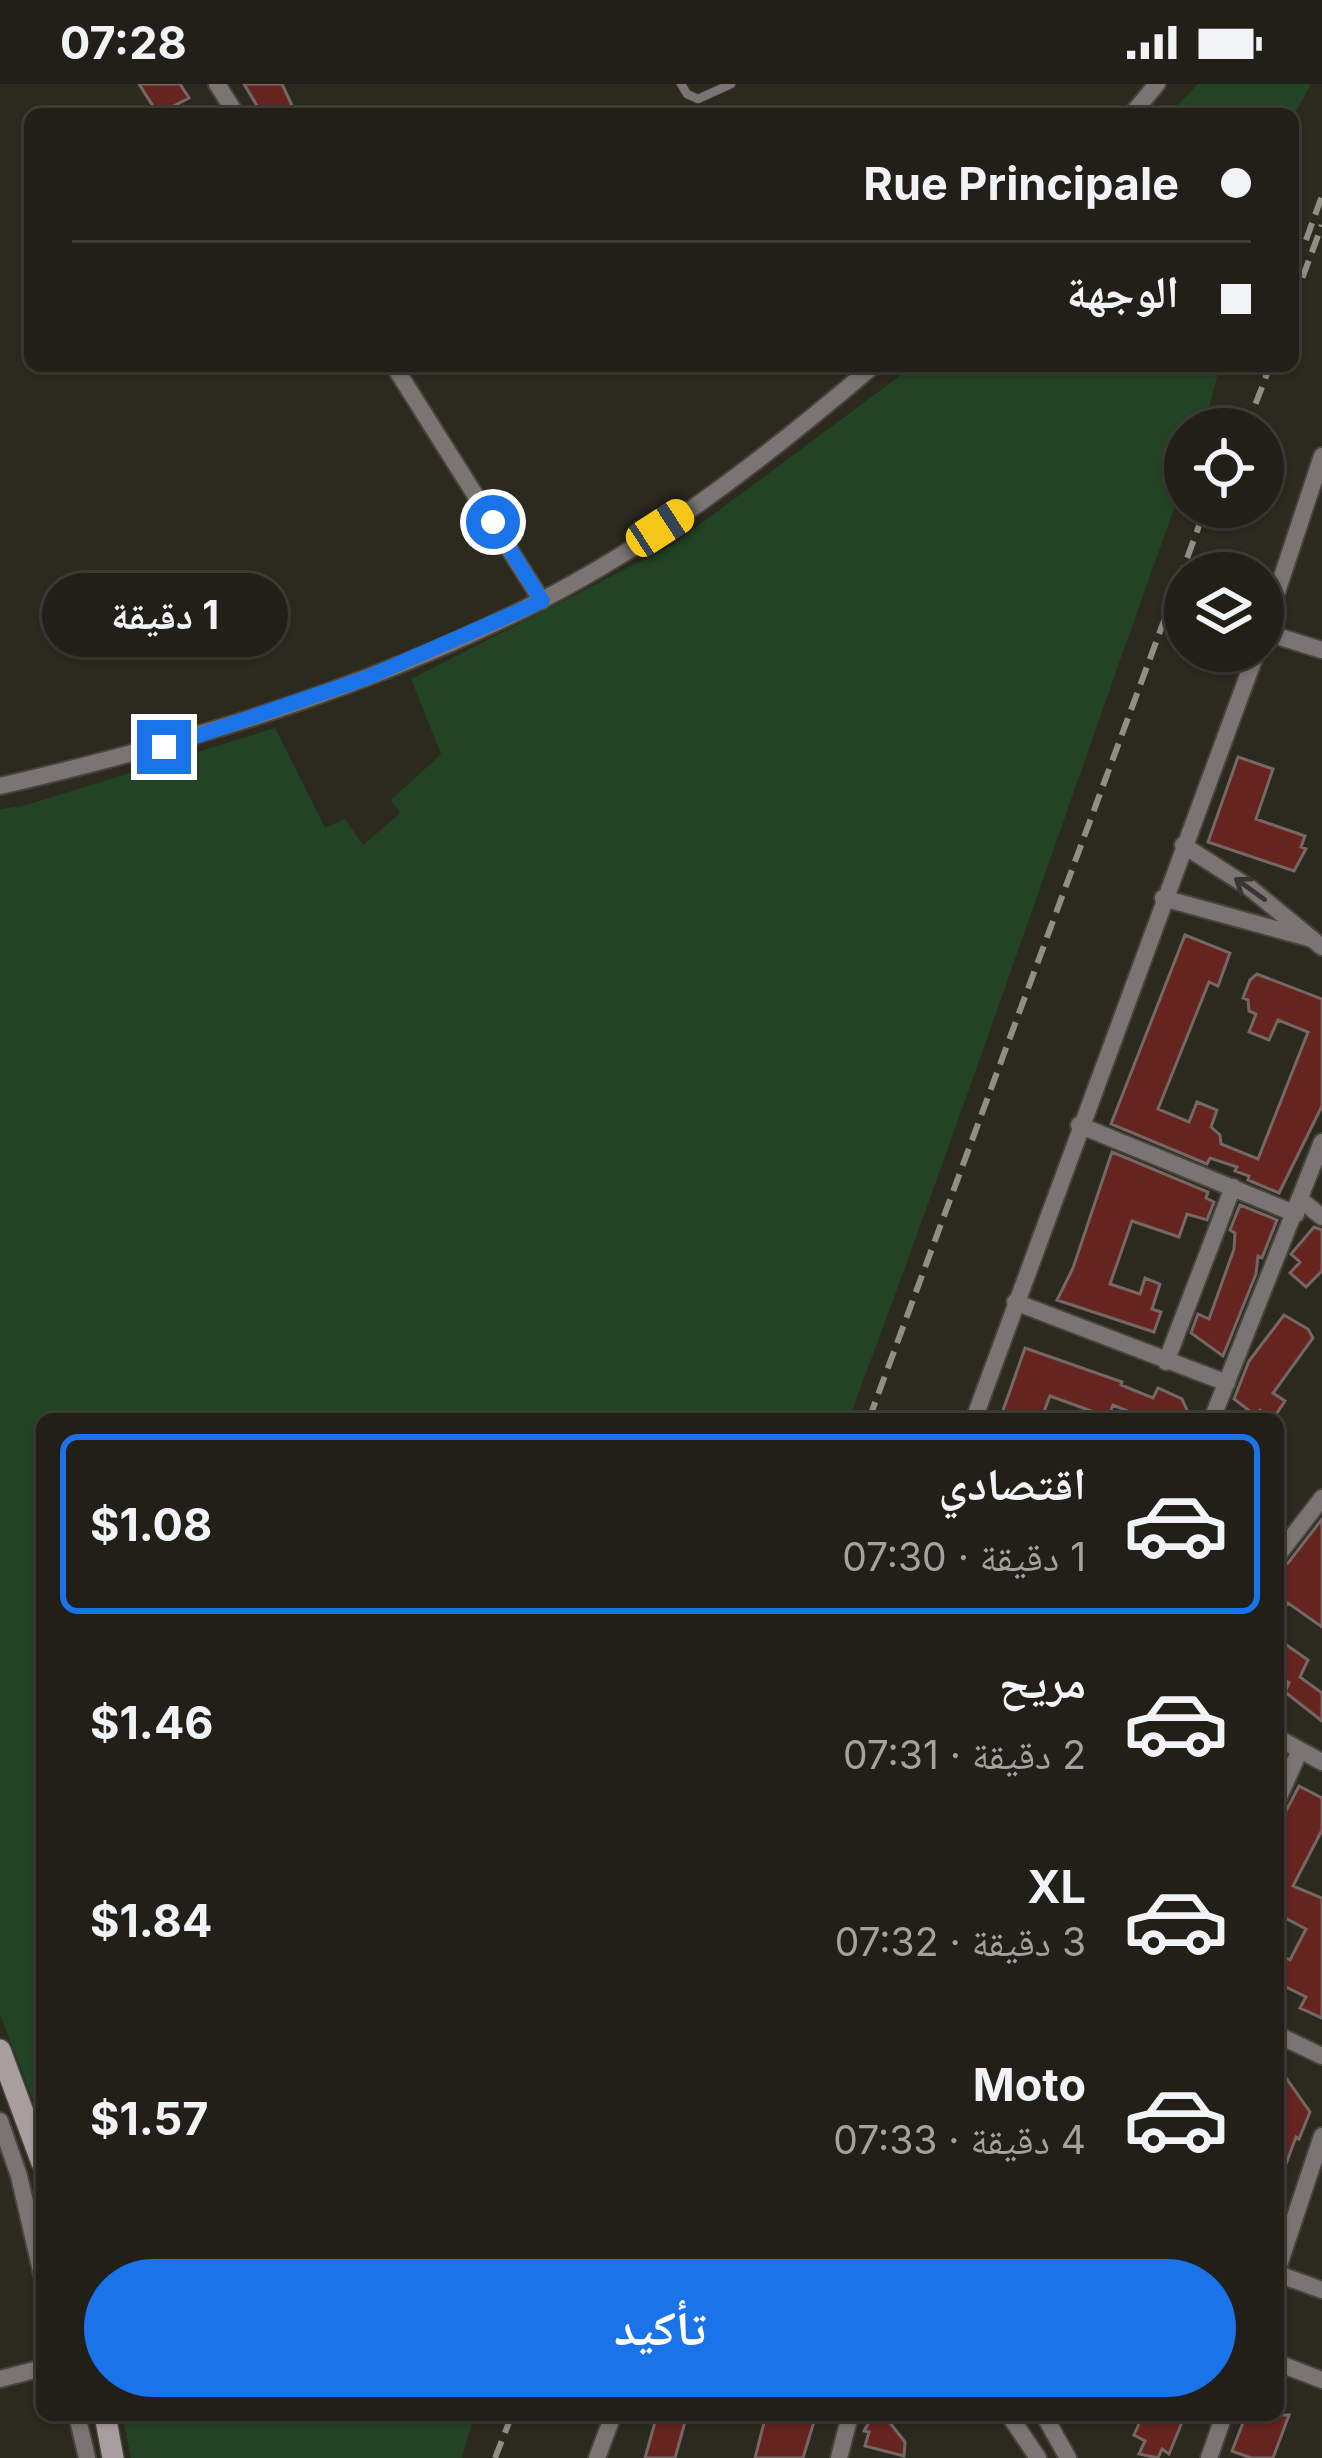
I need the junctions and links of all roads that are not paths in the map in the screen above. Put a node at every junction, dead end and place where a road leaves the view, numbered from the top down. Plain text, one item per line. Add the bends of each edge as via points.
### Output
1 (681, 84) edge
2 (731, 84) edge
3 (1157, 84) edge
4 (1137, 108) edge
5 (398, 372) edge
6 (866, 372) edge
7 (1322, 456) edge
8 (1284, 570) edge
9 (542, 601) junction
10 (1284, 639) edge
11 (1322, 650) edge
12 (1249, 672) edge
13 (3, 779) edge
14 (1183, 845) junction
15 (1163, 898) junction
16 (1317, 943) edge
17 (1079, 1125) junction
18 (1322, 1142) edge
19 (1233, 1187) junction
20 (1298, 1207) junction
21 (1322, 1217) edge
22 (1015, 1302) junction
23 (1166, 1362) junction
24 (1227, 1383) junction
25 (976, 1413) edge
26 (1214, 1413) edge
27 (1322, 1498) edge
28 (1284, 1548) edge
29 (1284, 1741) edge
30 (1300, 1750) junction
31 (1322, 1762) edge
32 (1284, 1786) edge
33 (1284, 2038) edge
34 (0, 2050) edge
35 (1322, 2056) edge
36 (0, 2121) edge
37 (1322, 2136) edge
38 (36, 2147) edge
39 (1284, 2210) edge
40 (1298, 2216) junction
41 (36, 2249) edge
42 (1284, 2254) edge
43 (1284, 2274) edge
44 (1322, 2290) edge
45 (1284, 2365) edge
46 (36, 2370) edge
47 (0, 2379) edge
48 (1322, 2380) edge
49 (78, 2421) edge
50 (106, 2421) edge
51 (611, 2421) edge
52 (848, 2421) edge
53 (1013, 2421) edge
54 (1047, 2421) edge
55 (1060, 2421) edge
56 (1222, 2421) edge
57 (1055, 2434) junction
58 (87, 2458) edge
59 (113, 2458) edge
60 (597, 2458) edge
61 (839, 2458) edge
62 (1040, 2458) edge
63 (1068, 2458) edge
64 (1209, 2458) edge

1 - 2 lane via 698,99
3 - 4 street
5 - 9 street
6 - 9 street via 726,486
7 - 8 street
9 - 13 street via 266,715 164,747
10 - 11 street
12 - 14 street
14 - 15 street
16 -> 14 street
15 - 16 street
15 - 17 street
17 - 19 street
17 - 22 street
18 - 20 street
19 - 20 street
19 - 23 street
20 - 21 street
20 - 24 street
22 - 23 street
22 - 25 street
23 - 24 street
24 - 26 street
27 - 28 street
29 - 30 street
30 - 31 street
30 - 32 street
33 - 35 street
34 - 38 street
36 - 41 street
37 - 40 street
39 - 40 street
40 - 42 street
43 - 44 street
45 - 48 street
46 - 47 street
49 - 58 street
50 - 59 street
51 - 60 street
52 - 61 street
53 - 62 street
54 - 57 street
55 - 57 street
56 - 64 street
57 - 62 street
57 - 63 street

